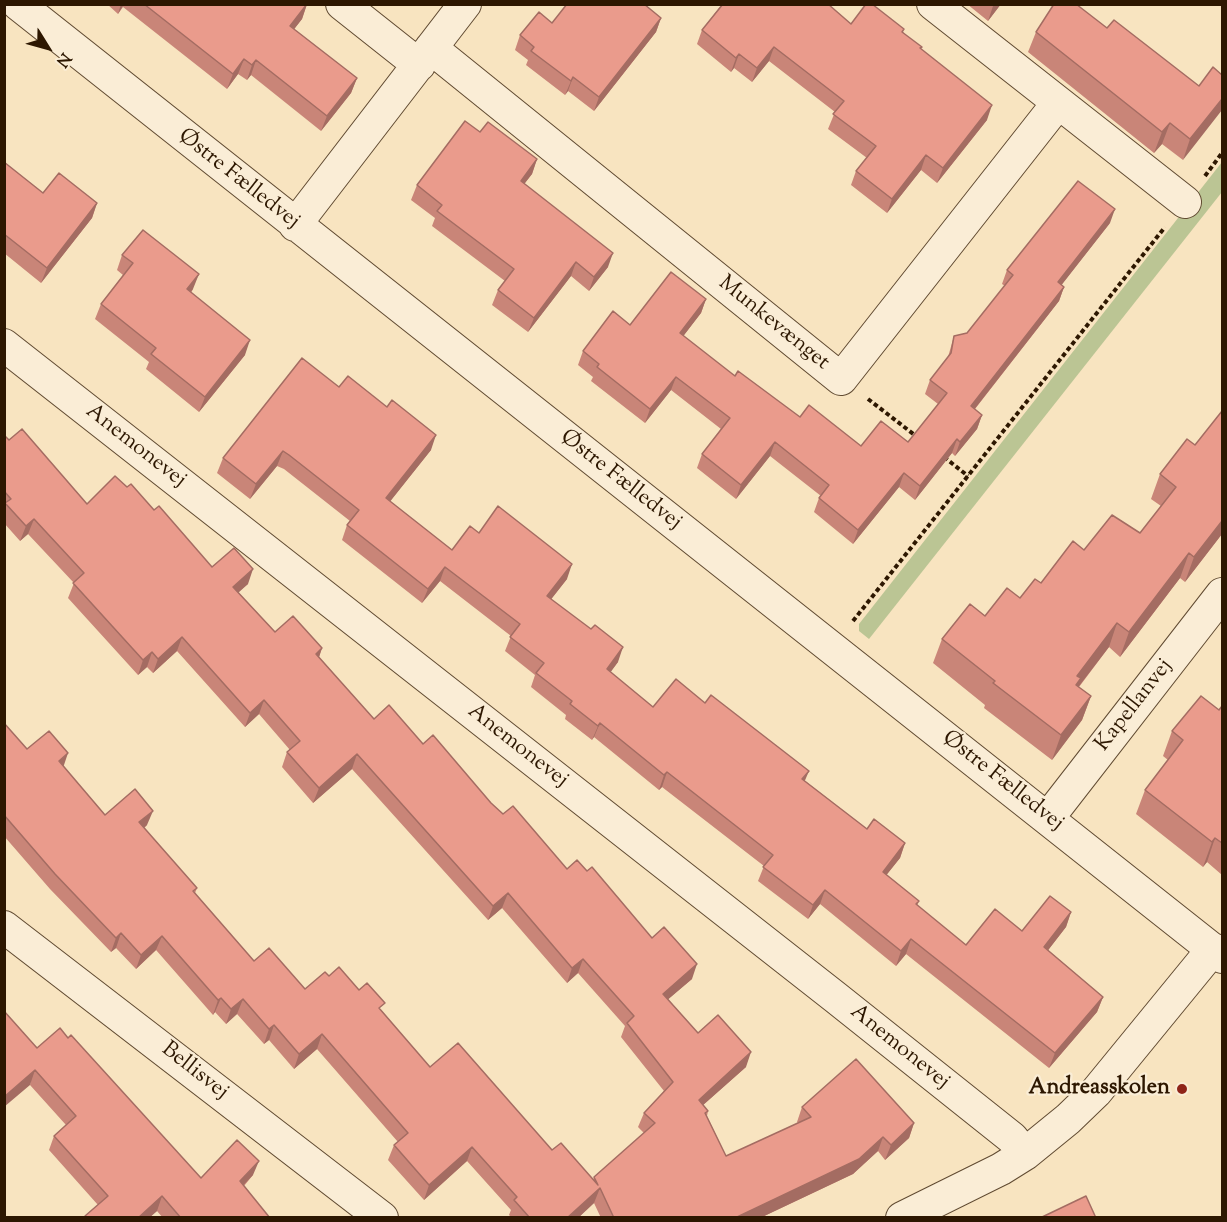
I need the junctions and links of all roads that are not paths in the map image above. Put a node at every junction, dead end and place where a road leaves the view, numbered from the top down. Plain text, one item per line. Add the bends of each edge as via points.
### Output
1 (18, 4) edge
2 (342, 4) edge
3 (465, 4) edge
4 (933, 4) edge
5 (425, 56) junction
6 (1058, 103) junction
7 (1185, 202) road end
8 (295, 225) junction
9 (4, 345) edge
10 (1222, 594) edge
11 (1048, 818) junction
12 (4, 927) edge
13 (1218, 953) edge
14 (1025, 1154) junction
15 (382, 1218) edge
16 (902, 1218) edge

1 - 8 street, Østre Fælledvej
2 - 5 street, Munkevænget
3 - 5 street
4 - 6 street
5 - 6 street, Munkevænget via 841,379
5 - 8 street
6 - 7 street
8 - 11 street, Østre Fælledvej
9 - 14 street, Anemonevej via 826,990 1012,1138
10 - 11 street, Kapellanvej
11 - 13 street, Østre Fælledvej
12 - 15 street, Bellisvej
13 - 14 street via 1096,1092
14 - 16 street via 970,1186

